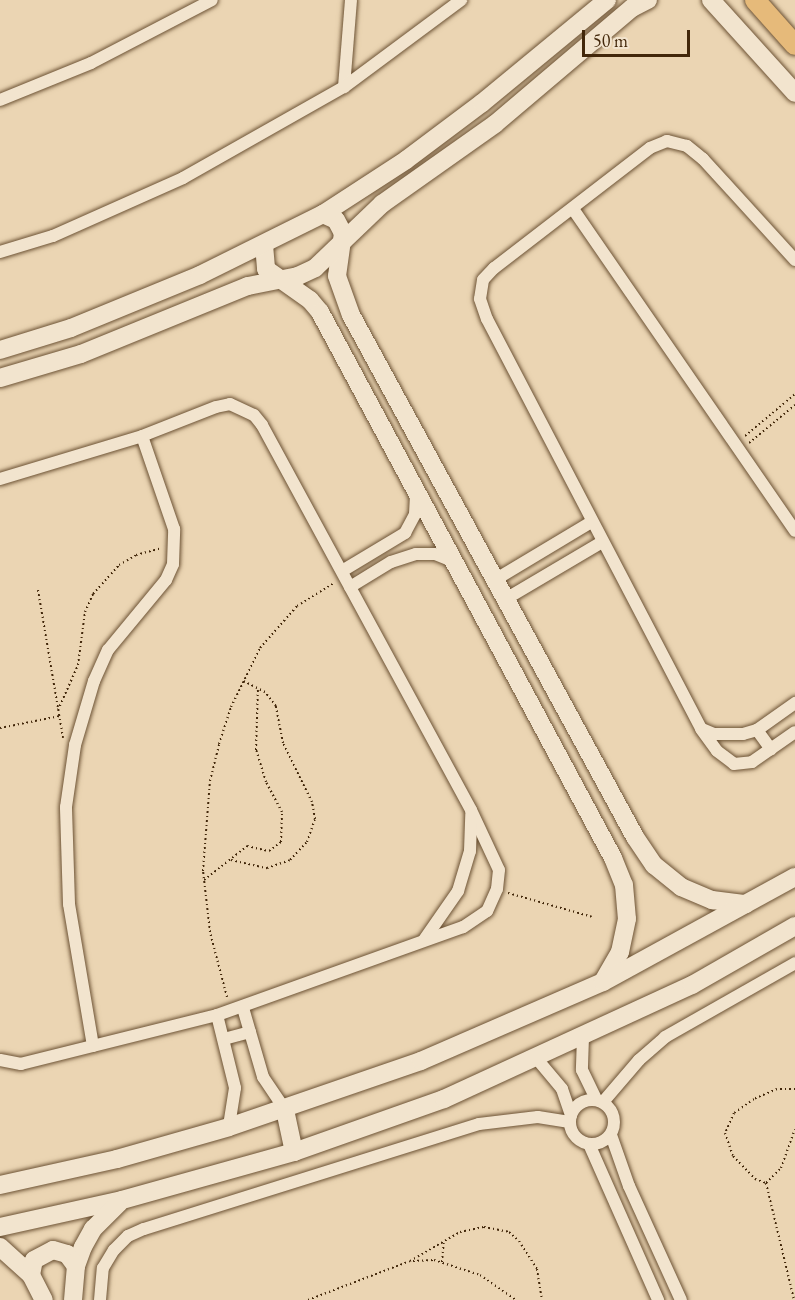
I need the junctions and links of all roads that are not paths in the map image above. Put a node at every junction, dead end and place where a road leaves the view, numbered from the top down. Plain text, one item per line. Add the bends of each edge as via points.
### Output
1 (212, 0) edge
2 (351, 0) edge
3 (461, 0) edge
4 (648, 0) edge
5 (755, 0) edge
6 (710, 1) edge
7 (605, 3) edge
8 (617, 22) junction
9 (795, 45) edge
10 (344, 87) junction
11 (795, 93) edge
12 (0, 100) edge
13 (573, 209) junction
14 (323, 214) junction
15 (341, 240) junction
16 (264, 245) junction
17 (0, 252) edge
18 (795, 260) edge
19 (279, 279) junction
20 (0, 350) edge
21 (0, 378) edge
22 (142, 436) junction
23 (0, 478) edge
24 (416, 491) junction
25 (591, 522) junction
26 (795, 531) edge
27 (602, 542) junction
28 (452, 561) junction
29 (346, 579) junction
30 (493, 581) junction
31 (504, 600) junction
32 (795, 703) edge
33 (700, 729) junction
34 (757, 730) junction
35 (795, 732) edge
36 (771, 749) junction
37 (471, 810) junction
38 (795, 877) edge
39 (746, 904) junction
40 (795, 926) edge
41 (423, 941) junction
42 (795, 963) edge
43 (603, 982) junction
44 (237, 1009) junction
45 (217, 1016) junction
46 (250, 1032) junction
47 (583, 1037) junction
48 (224, 1039) junction
49 (93, 1046) junction
50 (537, 1059) junction
51 (0, 1060) edge
52 (599, 1101) junction
53 (285, 1110) junction
54 (570, 1119) junction
55 (229, 1127) junction
56 (611, 1135) junction
57 (589, 1144) junction
58 (294, 1152) junction
59 (0, 1185) edge
60 (122, 1200) junction
61 (0, 1227) edge
62 (0, 1247) edge
63 (76, 1266) junction
64 (31, 1275) junction
65 (44, 1300) edge
66 (73, 1300) edge
67 (100, 1300) edge
68 (658, 1300) edge
69 (681, 1300) edge

1 - 12 street via 91,63
2 - 10 street
3 - 10 street
4 - 8 street
5 - 9 main road
6 - 11 street
7 - 8 street
7 - 14 street via 534,64 416,153
8 - 15 street via 495,124 382,204
10 - 17 street via 131,204 53,236
13 - 18 street via 650,148 667,141 687,146
13 - 25 street via 494,268 483,280 480,299
13 - 26 street
14 - 15 street via 340,226
14 - 16 street
15 - 19 street via 315,268
15 - 30 street via 338,276 351,315
16 - 19 street via 266,269
16 - 20 street via 71,328
19 - 21 street via 228,293 81,354
19 - 24 street via 310,300 320,312
22 - 23 street
22 - 29 street via 230,404 254,415
22 - 49 street via 174,529 174,548 166,580 127,623 98,670 83,712 69,778 65,866
24 - 28 street
24 - 29 street via 415,513 405,533
25 - 27 street
25 - 30 street
27 - 31 street
27 - 33 street
28 - 29 street via 435,554 416,554
28 - 43 street via 624,885 625,930 620,952
29 - 37 street
30 - 31 street
31 - 39 street via 654,865 681,887 702,896
32 - 34 street
33 - 34 street via 729,736
33 - 36 street via 717,751 734,764 752,762
34 - 36 street
35 - 36 street
37 - 41 street via 470,851 462,881 449,909
37 - 41 street via 495,856 499,870 497,890 487,911 476,921
38 - 39 street
39 - 43 street
40 - 47 street via 692,985
41 - 44 street
42 - 52 street via 665,1037
43 - 53 street via 421,1061
44 - 45 street
44 - 46 street
45 - 48 street
45 - 49 street
46 - 48 street
46 - 53 street via 263,1077
47 - 50 street
47 - 52 street via 582,1070
48 - 55 street via 235,1088
49 - 51 street via 21,1064
50 - 54 street via 555,1078
50 - 58 street via 444,1099
52 - 54 street via 580,1103
52 - 56 street via 613,1113
53 - 55 street
53 - 58 street
54 - 57 street via 574,1135
54 - 67 street via 529,1117 479,1124 144,1229 128,1236 114,1250 104,1268
55 - 59 street via 117,1159
56 - 57 street via 601,1143
56 - 69 street via 629,1186
57 - 68 street
58 - 60 street
60 - 61 street
60 - 63 street via 93,1229
62 - 64 street
63 - 64 street via 68,1254 53,1250 34,1260
63 - 66 street
64 - 65 street

